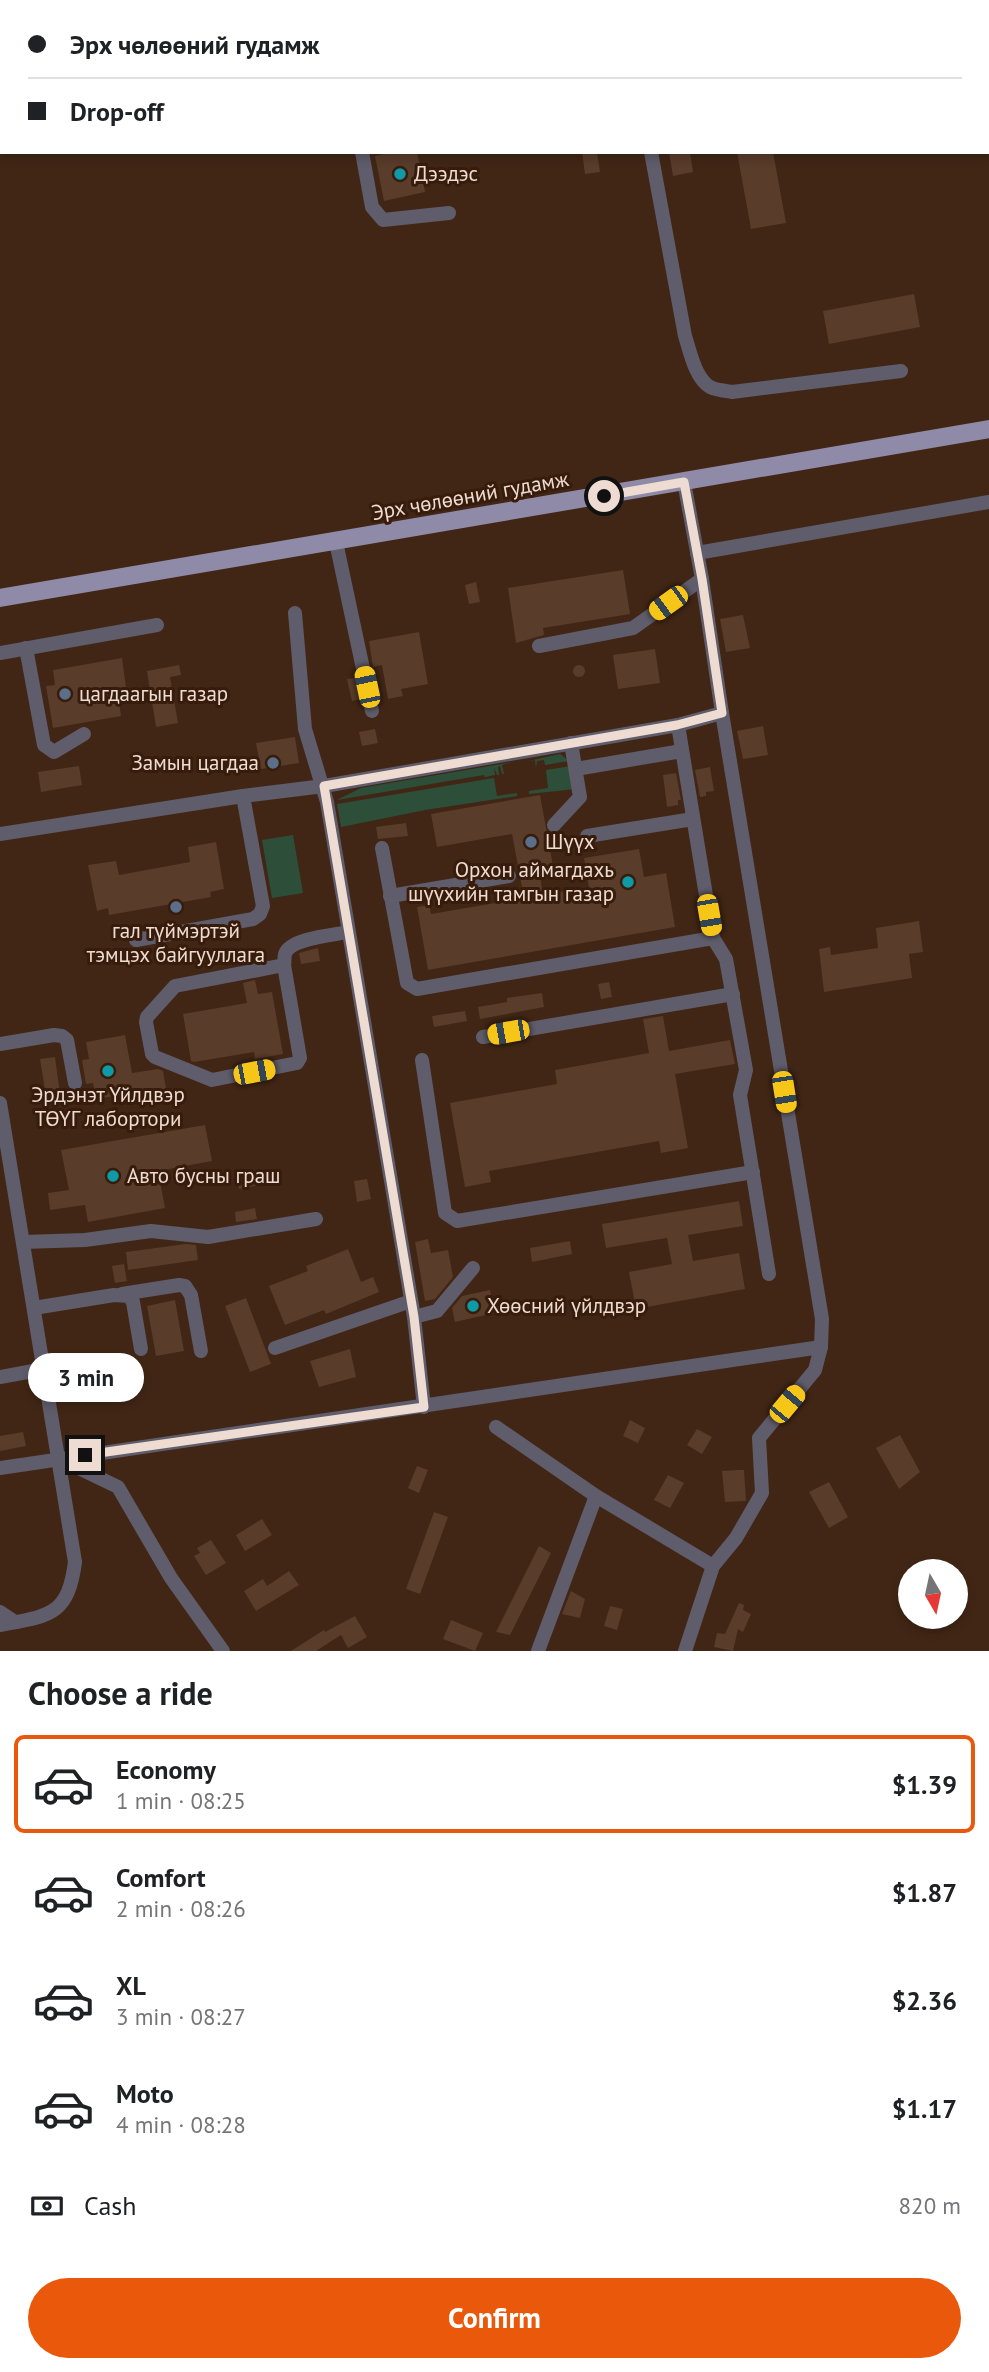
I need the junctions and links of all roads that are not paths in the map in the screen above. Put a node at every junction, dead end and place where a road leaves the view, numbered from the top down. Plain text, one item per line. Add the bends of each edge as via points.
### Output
1 (362, 154) edge
2 (651, 154) edge
3 (449, 214) dead end
4 (901, 371) dead end
5 (989, 429) edge
6 (684, 482) junction
7 (989, 502) edge
8 (336, 542) junction
9 (697, 553) junction
10 (702, 579) junction
11 (0, 598) edge
12 (295, 613) dead end
13 (157, 625) dead end
14 (539, 646) dead end
15 (26, 648) junction
16 (0, 653) edge
17 (372, 711) dead end
18 (722, 713) junction
19 (677, 725) junction
20 (84, 734) dead end
21 (571, 743) junction
22 (682, 751) junction
23 (576, 769) junction
24 (324, 786) junction
25 (243, 796) junction
26 (693, 819) junction
27 (554, 825) dead end
28 (0, 834) edge
29 (587, 836) dead end
30 (382, 848) dead end
31 (509, 876) dead end
32 (390, 895) junction
33 (348, 932) junction
34 (713, 938) junction
35 (136, 940) dead end
36 (284, 965) junction
37 (733, 994) junction
38 (483, 1037) dead end
39 (0, 1044) edge
40 (422, 1060) dead end
41 (75, 1083) dead end
42 (0, 1103) edge
43 (5, 1168) edge
44 (753, 1172) junction
45 (316, 1219) dead end
46 (23, 1242) junction
47 (472, 1268) dead end
48 (769, 1274) dead end
49 (114, 1295) junction
50 (411, 1301) junction
51 (34, 1308) junction
52 (414, 1317) junction
53 (821, 1347) junction
54 (275, 1348) dead end
55 (141, 1349) dead end
56 (201, 1350) dead end
57 (44, 1369) junction
58 (0, 1377) edge
59 (424, 1407) junction
60 (496, 1427) dead end
61 (59, 1458) junction
62 (0, 1468) edge
63 (596, 1496) junction
64 (713, 1566) junction
65 (0, 1612) edge
66 (15, 1622) junction
67 (0, 1625) edge
68 (223, 1651) edge
69 (538, 1651) edge
70 (685, 1651) edge

1 - 3 street via 372,207 383,220
2 - 4 street via 685,336 709,386 732,393
5 - 6 main road, Эрх чөлөөний гудамж
6 - 8 main road, Эрх чөлөөний гудамж
6 - 9 street
7 - 9 street
8 - 11 main road, Эрх чөлөөний гудамж
8 - 17 street
9 - 10 street
10 - 14 street via 633,628
10 - 18 street
12 - 24 street via 305,729
13 - 15 street
15 - 16 street
15 - 20 street via 44,745 54,752
18 - 19 street
18 - 53 street via 822,1319
19 - 21 street
19 - 22 street
21 - 23 street
21 - 24 street
22 - 23 street
22 - 26 street
23 - 27 street via 580,797
24 - 25 street
24 - 33 street
25 - 28 street
25 - 35 street via 263,906 260,914
26 - 29 street
26 - 34 street
30 - 32 street
31 - 32 street
32 - 34 street via 407,983 417,989
33 - 36 street via 289,947
33 - 50 street
34 - 37 street via 726,959
36 - 36 street via 300,1058 297,1063 212,1080 153,1059 145,1022 175,986
37 - 38 street
37 - 44 street via 746,1070 740,1095
39 - 41 street via 62,1036 67,1040
40 - 44 street via 445,1213 457,1221
42 - 43 street
43 - 46 street
44 - 48 street
45 - 46 street via 208,1237 150,1231
46 - 51 street
47 - 52 street via 437,1311
49 - 51 street
49 - 55 street via 129,1296 133,1302
49 - 56 street via 185,1286 191,1295
50 - 52 street
50 - 54 street
51 - 57 street
52 - 59 street
53 - 59 street
53 - 64 street via 815,1370 758,1438 762,1493
57 - 58 street
57 - 61 street
59 - 61 street
60 - 63 street
61 - 62 street
61 - 66 street via 75,1562 72,1587 52,1611
61 - 68 street via 118,1487 171,1578
63 - 64 street
63 - 69 street
64 - 70 street
65 - 66 street
66 - 67 street

